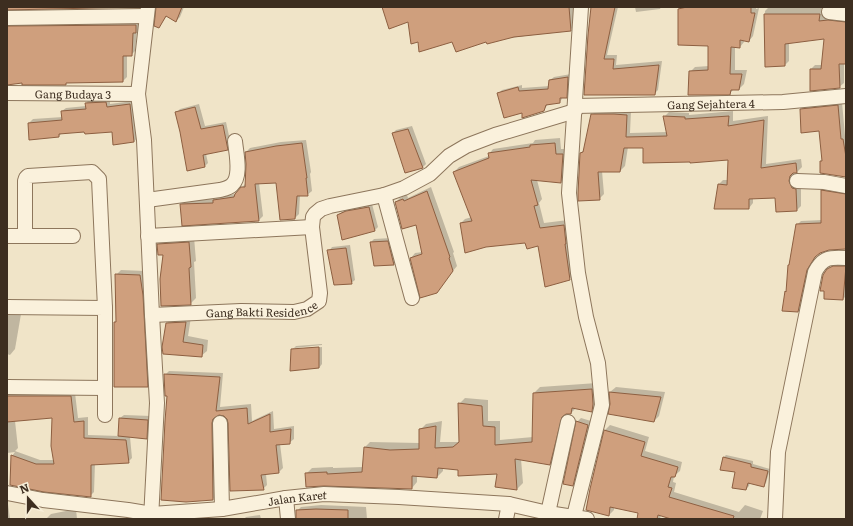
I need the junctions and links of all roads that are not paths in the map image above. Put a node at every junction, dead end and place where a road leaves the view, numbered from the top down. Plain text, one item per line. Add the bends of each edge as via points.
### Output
1 (581, 7) edge
2 (147, 11) edge
3 (830, 12) dead end
4 (846, 14) edge
5 (7, 18) edge
6 (7, 93) edge
7 (138, 94) junction
8 (846, 96) edge
9 (575, 108) junction
10 (234, 141) dead end
11 (797, 181) dead end
12 (846, 186) edge
13 (384, 195) junction
14 (147, 200) junction
15 (312, 227) junction
16 (7, 236) edge
17 (25, 236) junction
18 (73, 236) dead end
19 (148, 236) junction
20 (846, 258) edge
21 (412, 298) dead end
22 (7, 307) edge
23 (105, 308) junction
24 (152, 316) junction
25 (7, 388) edge
26 (105, 388) junction
27 (105, 415) dead end
28 (568, 422) dead end
29 (220, 423) dead end
30 (7, 493) edge
31 (286, 498) junction
32 (509, 504) junction
33 (222, 509) junction
34 (548, 513) junction
35 (152, 516) edge
36 (581, 518) edge
37 (288, 519) edge
38 (506, 519) edge
39 (775, 519) edge

1 - 9 street
2 - 5 street
2 - 7 street
3 - 4 street
6 - 7 street, Gang Budaya 3
7 - 14 street via 144,140
8 - 9 street, Gang Sejahtera 4 via 783,102
9 - 13 street, Gang Sejahtera 4 via 479,141 449,156 439,167 418,181
9 - 36 street via 569,193 578,273 598,362 602,405
10 - 14 street via 237,173 230,187
11 - 12 street
13 - 15 street via 321,210 315,214
13 - 21 street
14 - 19 street
15 - 19 street
15 - 24 street, Gang Bakti Residence via 320,293 319,302 307,309 294,312 240,311
16 - 17 street
17 - 18 street
17 - 23 street via 28,176 92,172 96,175 99,179
19 - 24 street
20 - 39 street via 831,257 823,261 815,272 778,452
22 - 23 street
23 - 26 street
24 - 35 street via 157,403
25 - 26 street
26 - 27 street
28 - 34 street
29 - 33 street
30 - 35 street, Jalan Karet via 128,510
31 - 32 street, Jalan Karet via 324,494
31 - 33 street, Jalan Karet
31 - 37 street
32 - 34 street, Jalan Karet
32 - 38 street
33 - 35 street, Jalan Karet
34 - 36 street, Jalan Karet

